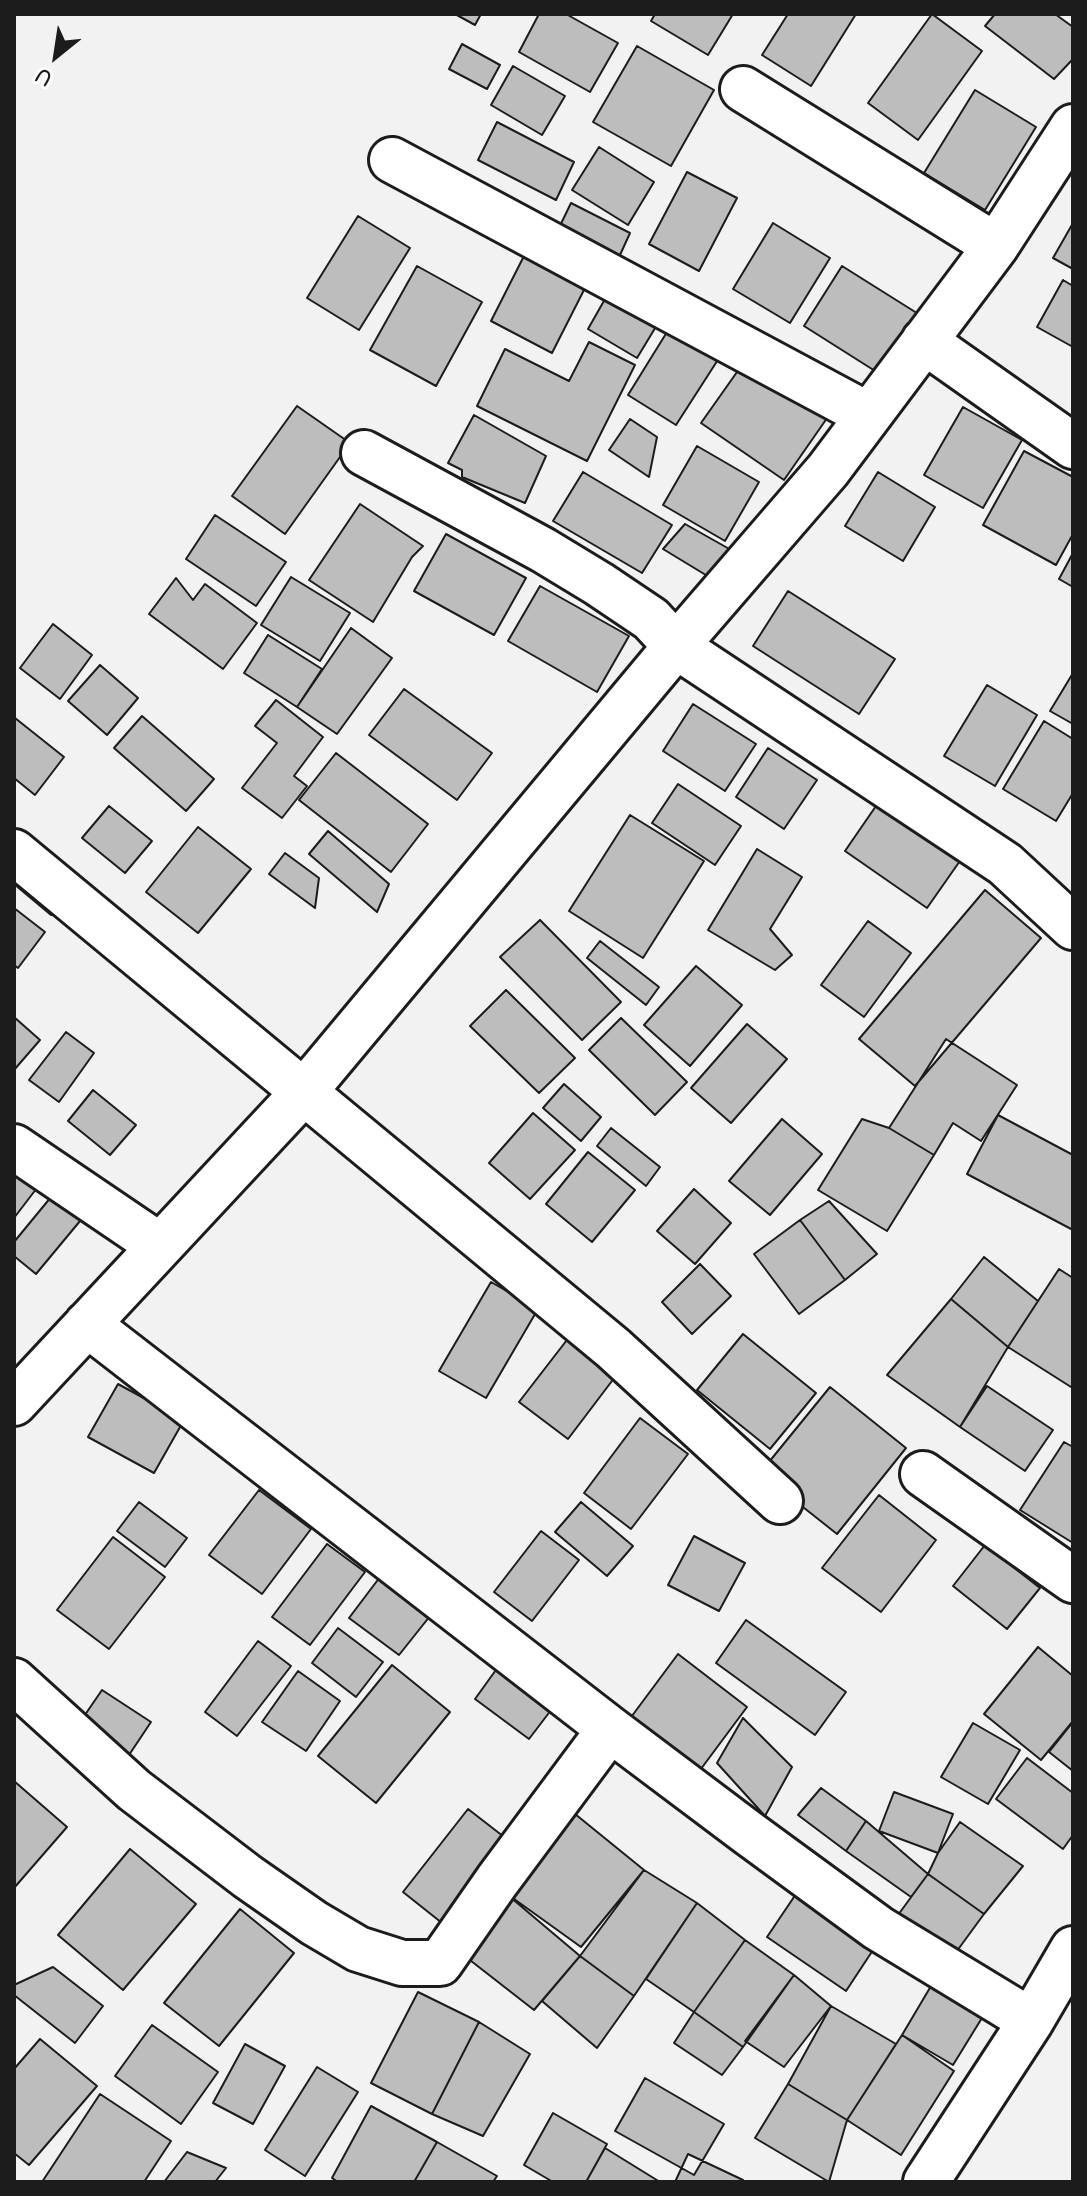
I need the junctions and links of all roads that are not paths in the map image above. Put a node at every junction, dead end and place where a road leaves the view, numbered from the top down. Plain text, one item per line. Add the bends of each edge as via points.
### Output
1 (743, 89) dead end
2 (1073, 127) edge
3 (392, 160) dead end
4 (996, 246) junction
5 (924, 341) junction
6 (868, 415) junction
7 (1073, 446) edge
8 (364, 453) dead end
9 (676, 646) junction
10 (14, 852) edge
11 (1073, 927) edge
12 (303, 1093) junction
13 (14, 1147) edge
14 (160, 1246) junction
15 (87, 1324) junction
16 (14, 1403) edge
17 (923, 1474) dead end
18 (780, 1501) dead end
19 (1073, 1580) edge
20 (14, 1681) edge
21 (610, 1729) junction
22 (1073, 1949) edge
23 (1031, 2021) junction
24 (926, 2182) edge

1 - 4 street
2 - 4 street
3 - 6 street
4 - 5 street
5 - 6 street
5 - 7 street
6 - 9 street via 828,470
8 - 9 street via 588,577 651,619
9 - 11 street via 1005,864
9 - 12 street
10 - 12 street
12 - 14 street
12 - 18 street via 613,1348
13 - 14 street
14 - 15 street
15 - 16 street
15 - 21 street
17 - 19 street
20 - 21 street via 134,1790 248,1877 358,1949 402,1963 440,1963
21 - 23 street via 878,1928
22 - 23 street
23 - 24 street

